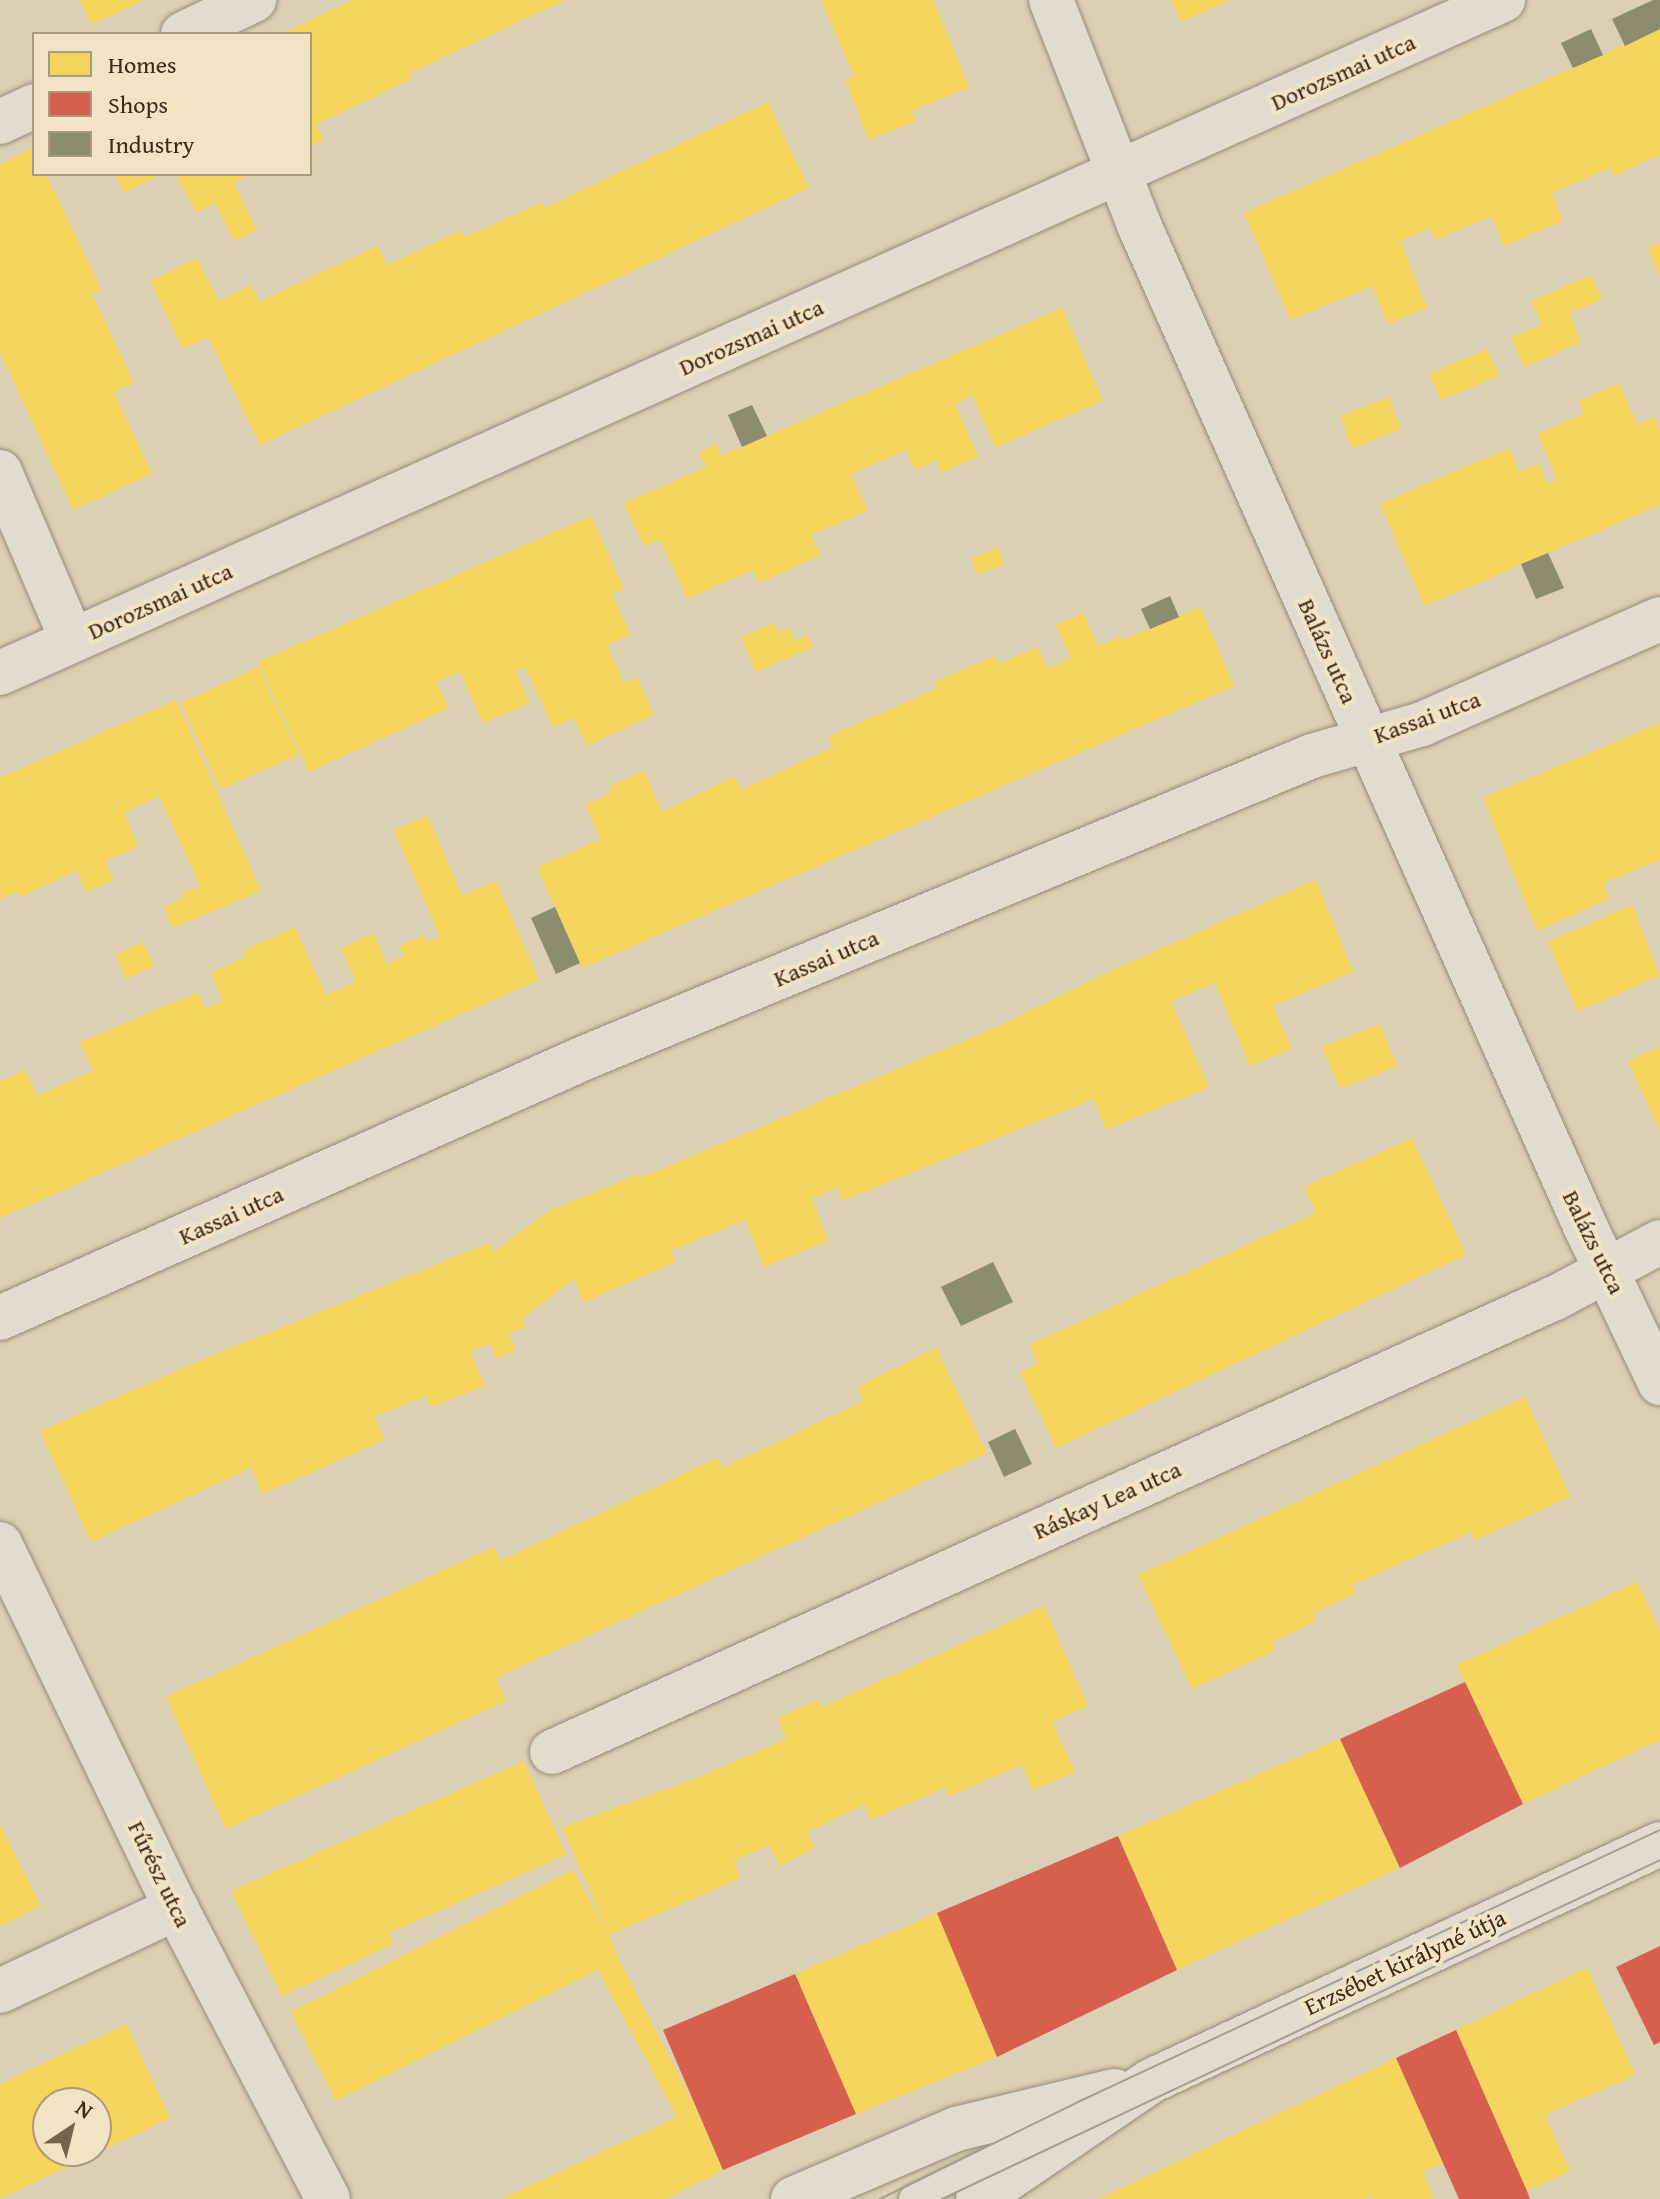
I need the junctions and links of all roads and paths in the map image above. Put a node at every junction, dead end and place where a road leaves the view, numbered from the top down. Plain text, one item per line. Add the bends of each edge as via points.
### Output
1 (254, 0) edge
2 (1051, 0) edge
3 (1503, 0) edge
4 (187, 32) edge
5 (32, 107) edge
6 (0, 122) edge
7 (1117, 175) junction
8 (0, 472) edge
9 (1660, 619) edge
10 (72, 640) junction
11 (0, 673) edge
12 (1368, 738) junction
13 (1660, 1242) edge
14 (1608, 1269) junction
15 (0, 1318) edge
16 (1660, 1383) edge
17 (0, 1544) edge
18 (552, 1752) dead end
19 (1660, 1844) edge
20 (176, 1908) junction
21 (0, 1991) edge
22 (1151, 2081) junction
23 (328, 2199) edge
24 (793, 2199) edge
25 (912, 2199) edge
26 (978, 2199) edge

1 - 4 street
2 - 7 street, Balázs utca
3 - 7 street, Dorozsmai utca
5 - 6 street
7 - 10 street, Dorozsmai utca
7 - 12 street, Balázs utca
8 - 10 street
9 - 12 street, Kassai utca via 1422,724
10 - 11 street, Dorozsmai utca
12 - 14 street, Balázs utca
12 - 15 street, Kassai utca via 1312,756 598,1052
13 - 14 street, Ráskay Lea utca
14 - 16 street, Balázs utca
14 - 18 street, Ráskay Lea utca via 1557,1297
17 - 20 street, Fűrész utca
19 - 22 street, Erzsébet királyné útja
20 - 21 street
20 - 23 street, Fűrész utca
22 - 24 street, Erzsébet királyné útja via 956,2129
22 - 25 lane
22 - 26 street, Erzsébet királyné útja

